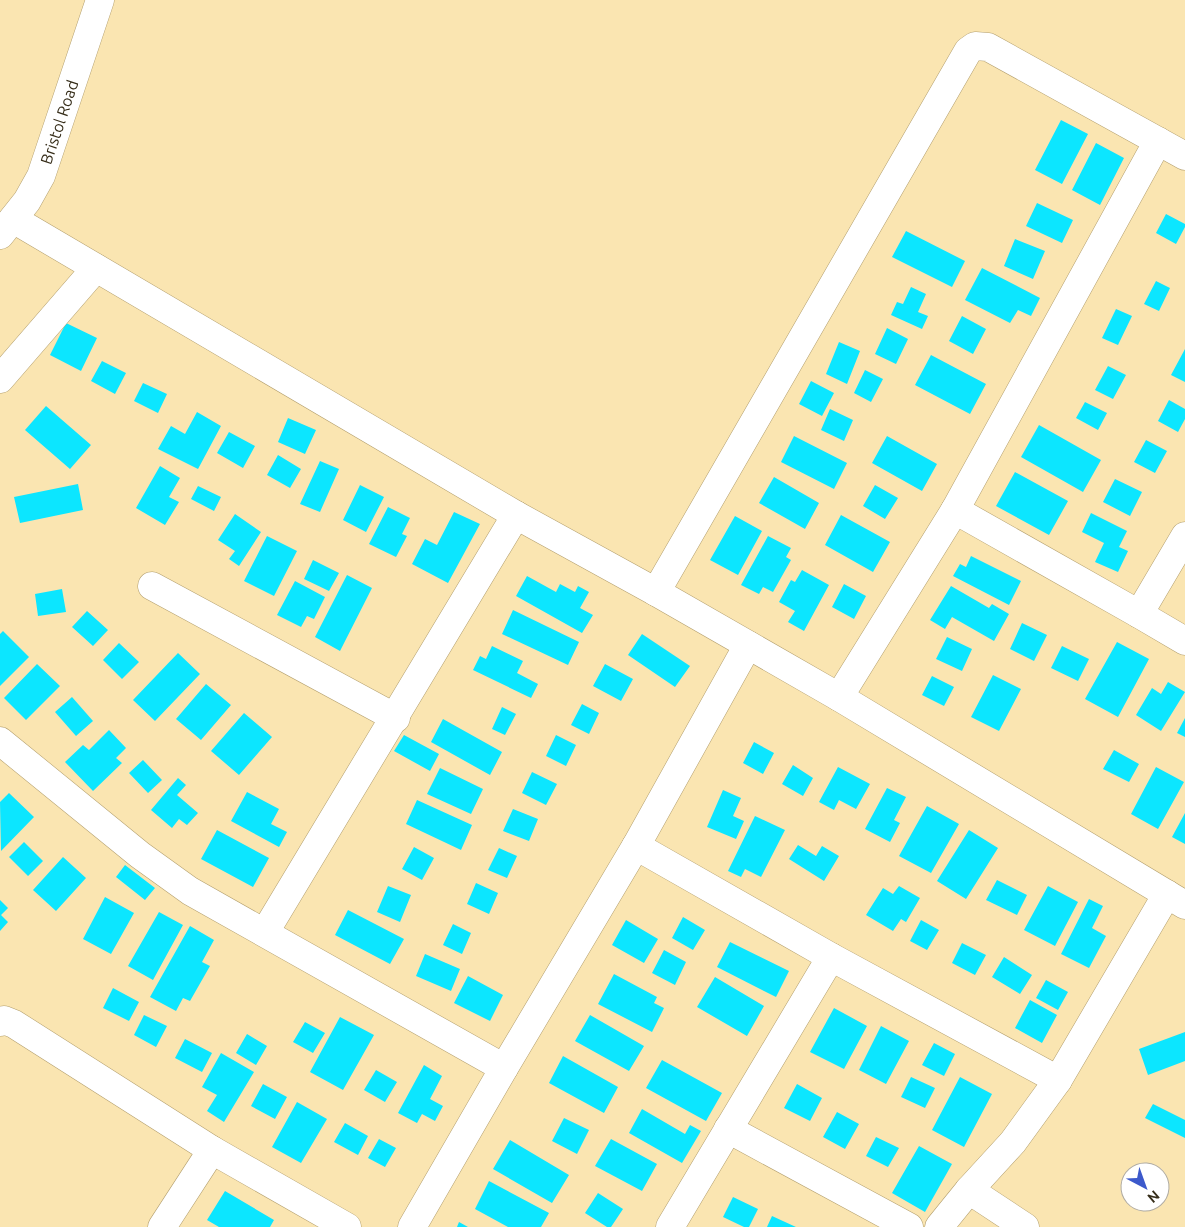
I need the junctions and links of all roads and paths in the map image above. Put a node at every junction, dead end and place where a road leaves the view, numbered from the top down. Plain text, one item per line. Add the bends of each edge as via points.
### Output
1 (100, 0) edge
2 (1158, 141) junction
3 (1185, 156) edge
4 (7, 227) edge
5 (96, 268) junction
6 (0, 379) edge
7 (955, 510) junction
8 (516, 515) junction
9 (1185, 536) edge
10 (152, 586) dead end
11 (656, 592) junction
12 (1139, 614) junction
13 (1185, 641) edge
14 (748, 645) junction
15 (839, 697) junction
16 (396, 718) junction
17 (0, 741) edge
18 (636, 846) junction
19 (1176, 899) edge
20 (265, 932) junction
21 (831, 957) junction
22 (0, 1022) edge
23 (504, 1068) junction
24 (1058, 1080) junction
25 (728, 1129) junction
26 (212, 1150) junction
27 (968, 1190) junction
28 (162, 1227) edge
29 (346, 1227) edge
30 (412, 1227) edge
31 (670, 1227) edge
32 (909, 1227) edge
33 (939, 1227) edge
34 (1025, 1227) edge

1 - 4 street, Bristol Road via 42,176
2 - 3 street
2 - 7 street
2 - 11 street via 988,47 974,46 968,51
4 - 5 street
5 - 6 street
5 - 8 street
7 - 12 street
7 - 15 street
8 - 11 street
8 - 16 street
9 - 12 street
10 - 16 street
11 - 14 street
12 - 13 street
14 - 15 street
14 - 18 street
15 - 19 street
16 - 20 street
17 - 20 street via 165,874
18 - 21 street
18 - 23 street
19 - 24 street
20 - 23 street
21 - 24 street
21 - 25 street
22 - 26 street via 4,1020 14,1024
23 - 30 street
24 - 27 street via 1013,1142
25 - 31 street
25 - 32 street
26 - 28 street
26 - 29 street
27 - 33 street
27 - 34 street

